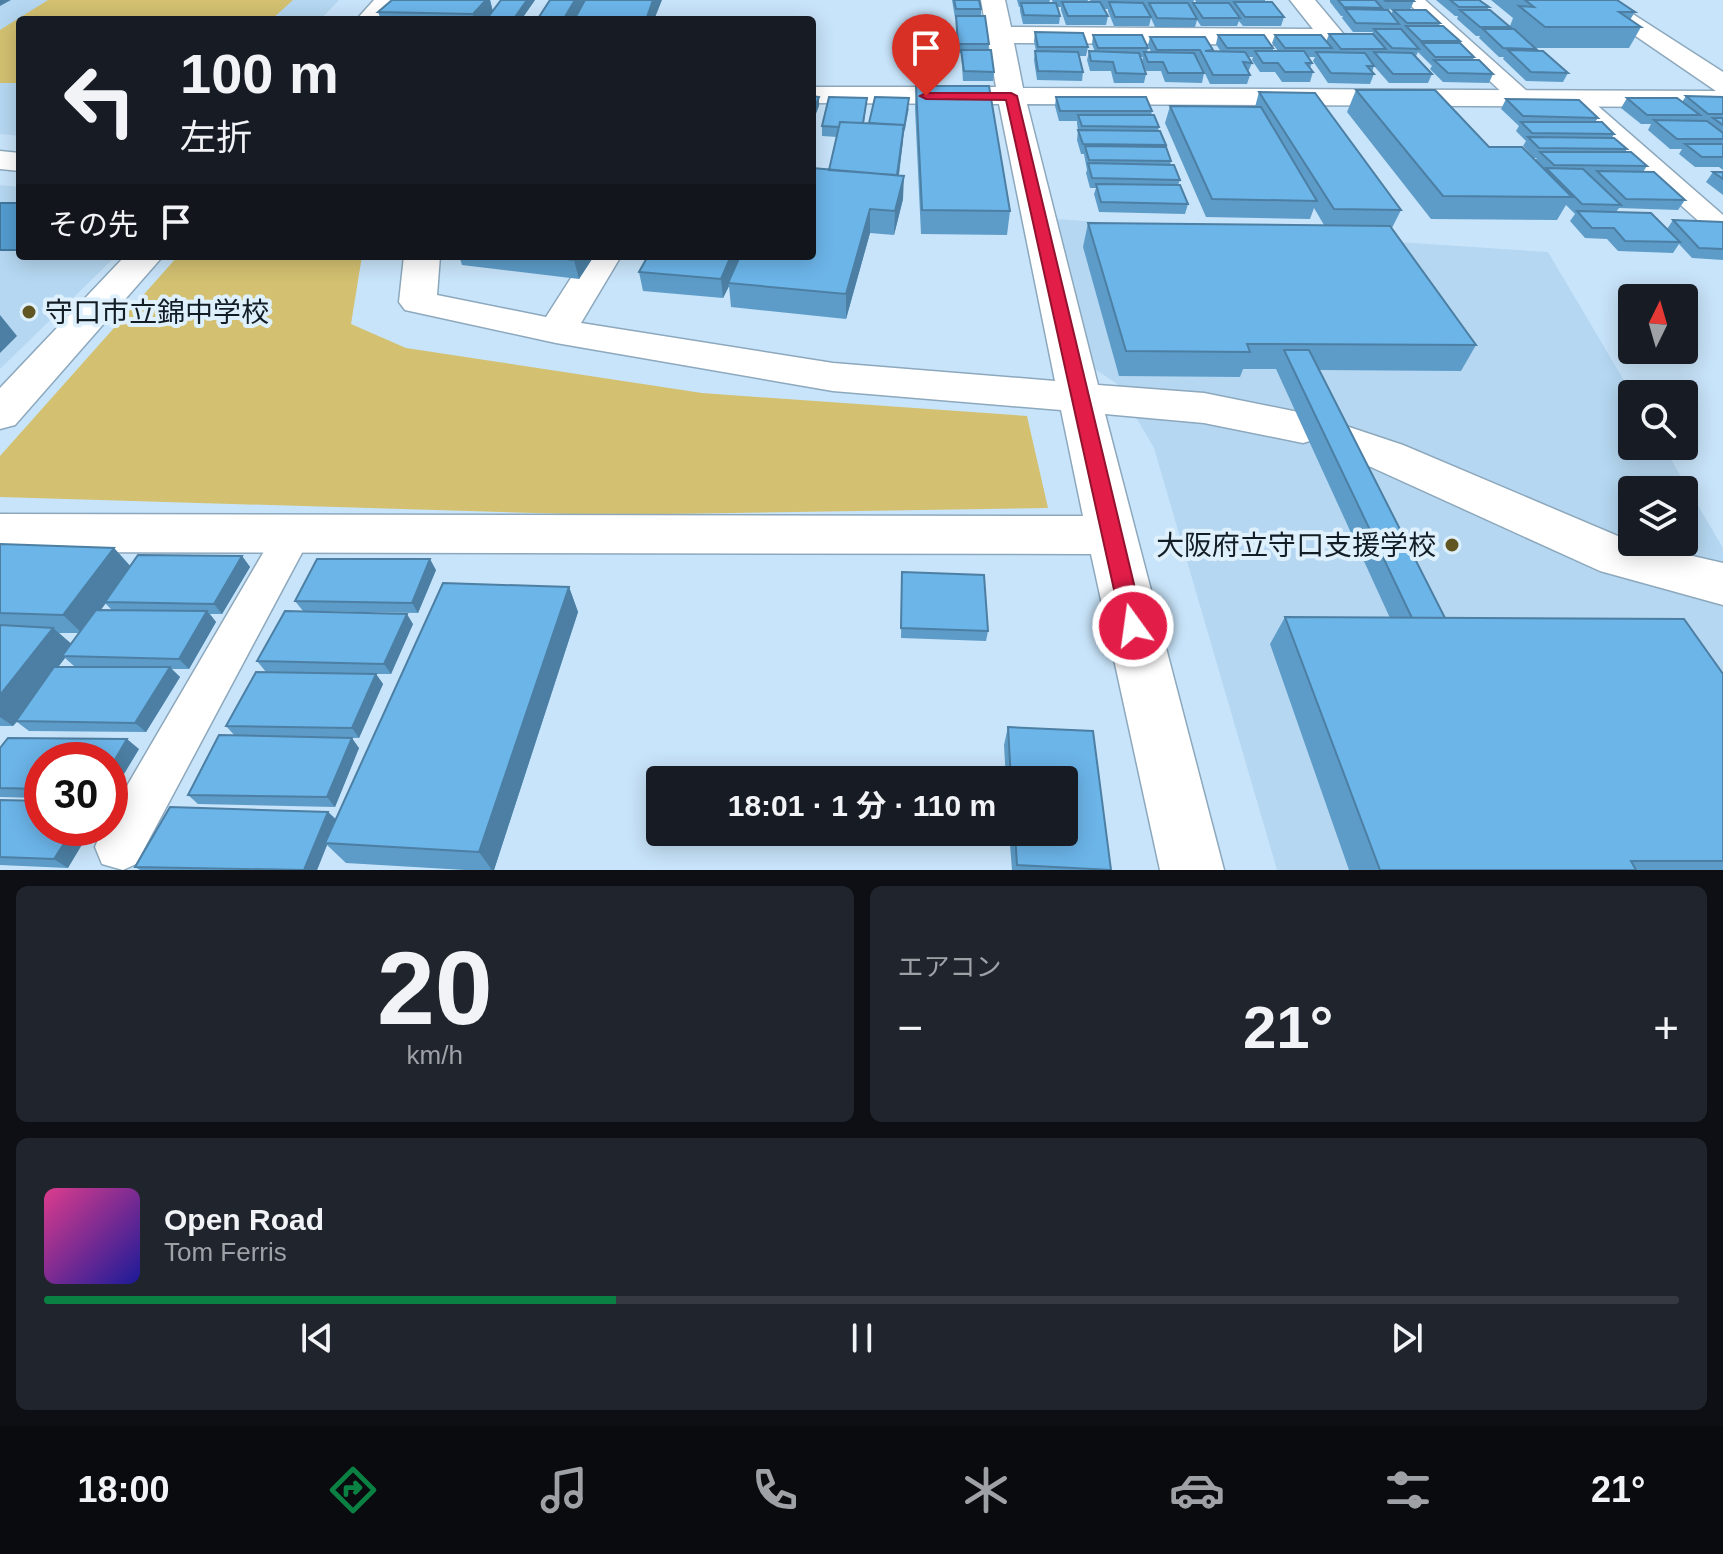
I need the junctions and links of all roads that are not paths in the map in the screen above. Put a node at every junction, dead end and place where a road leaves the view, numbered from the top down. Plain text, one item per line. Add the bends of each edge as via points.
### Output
1 (387, 0) edge
2 (993, 0) edge
3 (1302, 0) edge
4 (1414, 0) edge
5 (1595, 0) edge
6 (372, 16) edge
7 (1002, 35) junction
8 (1723, 84) edge
9 (816, 95) edge
10 (1011, 96) junction
11 (1521, 98) junction
12 (1575, 98) junction
13 (1723, 99) edge
14 (1722, 228) edge
15 (141, 260) edge
16 (422, 260) edge
17 (600, 260) edge
18 (556, 331) junction
19 (1081, 399) junction
20 (0, 414) edge
21 (0, 533) edge
22 (293, 534) junction
23 (1111, 535) junction
24 (1723, 584) edge
25 (119, 847) dead end
26 (1192, 870) edge

1 - 6 street
2 - 7 street
3 - 7 street via 1333,37
4 - 11 lane
5 - 8 street
7 - 10 street
9 - 10 street
10 - 11 street
10 - 19 street
11 - 12 street
12 - 13 street
12 - 14 lane
15 - 20 street
16 - 18 street via 418,302
17 - 18 street
18 - 19 street via 833,377
19 - 23 street
19 - 24 street via 1204,408 1319,433 1387,456 1618,557
21 - 22 street
22 - 23 street
22 - 25 lane
23 - 26 street

